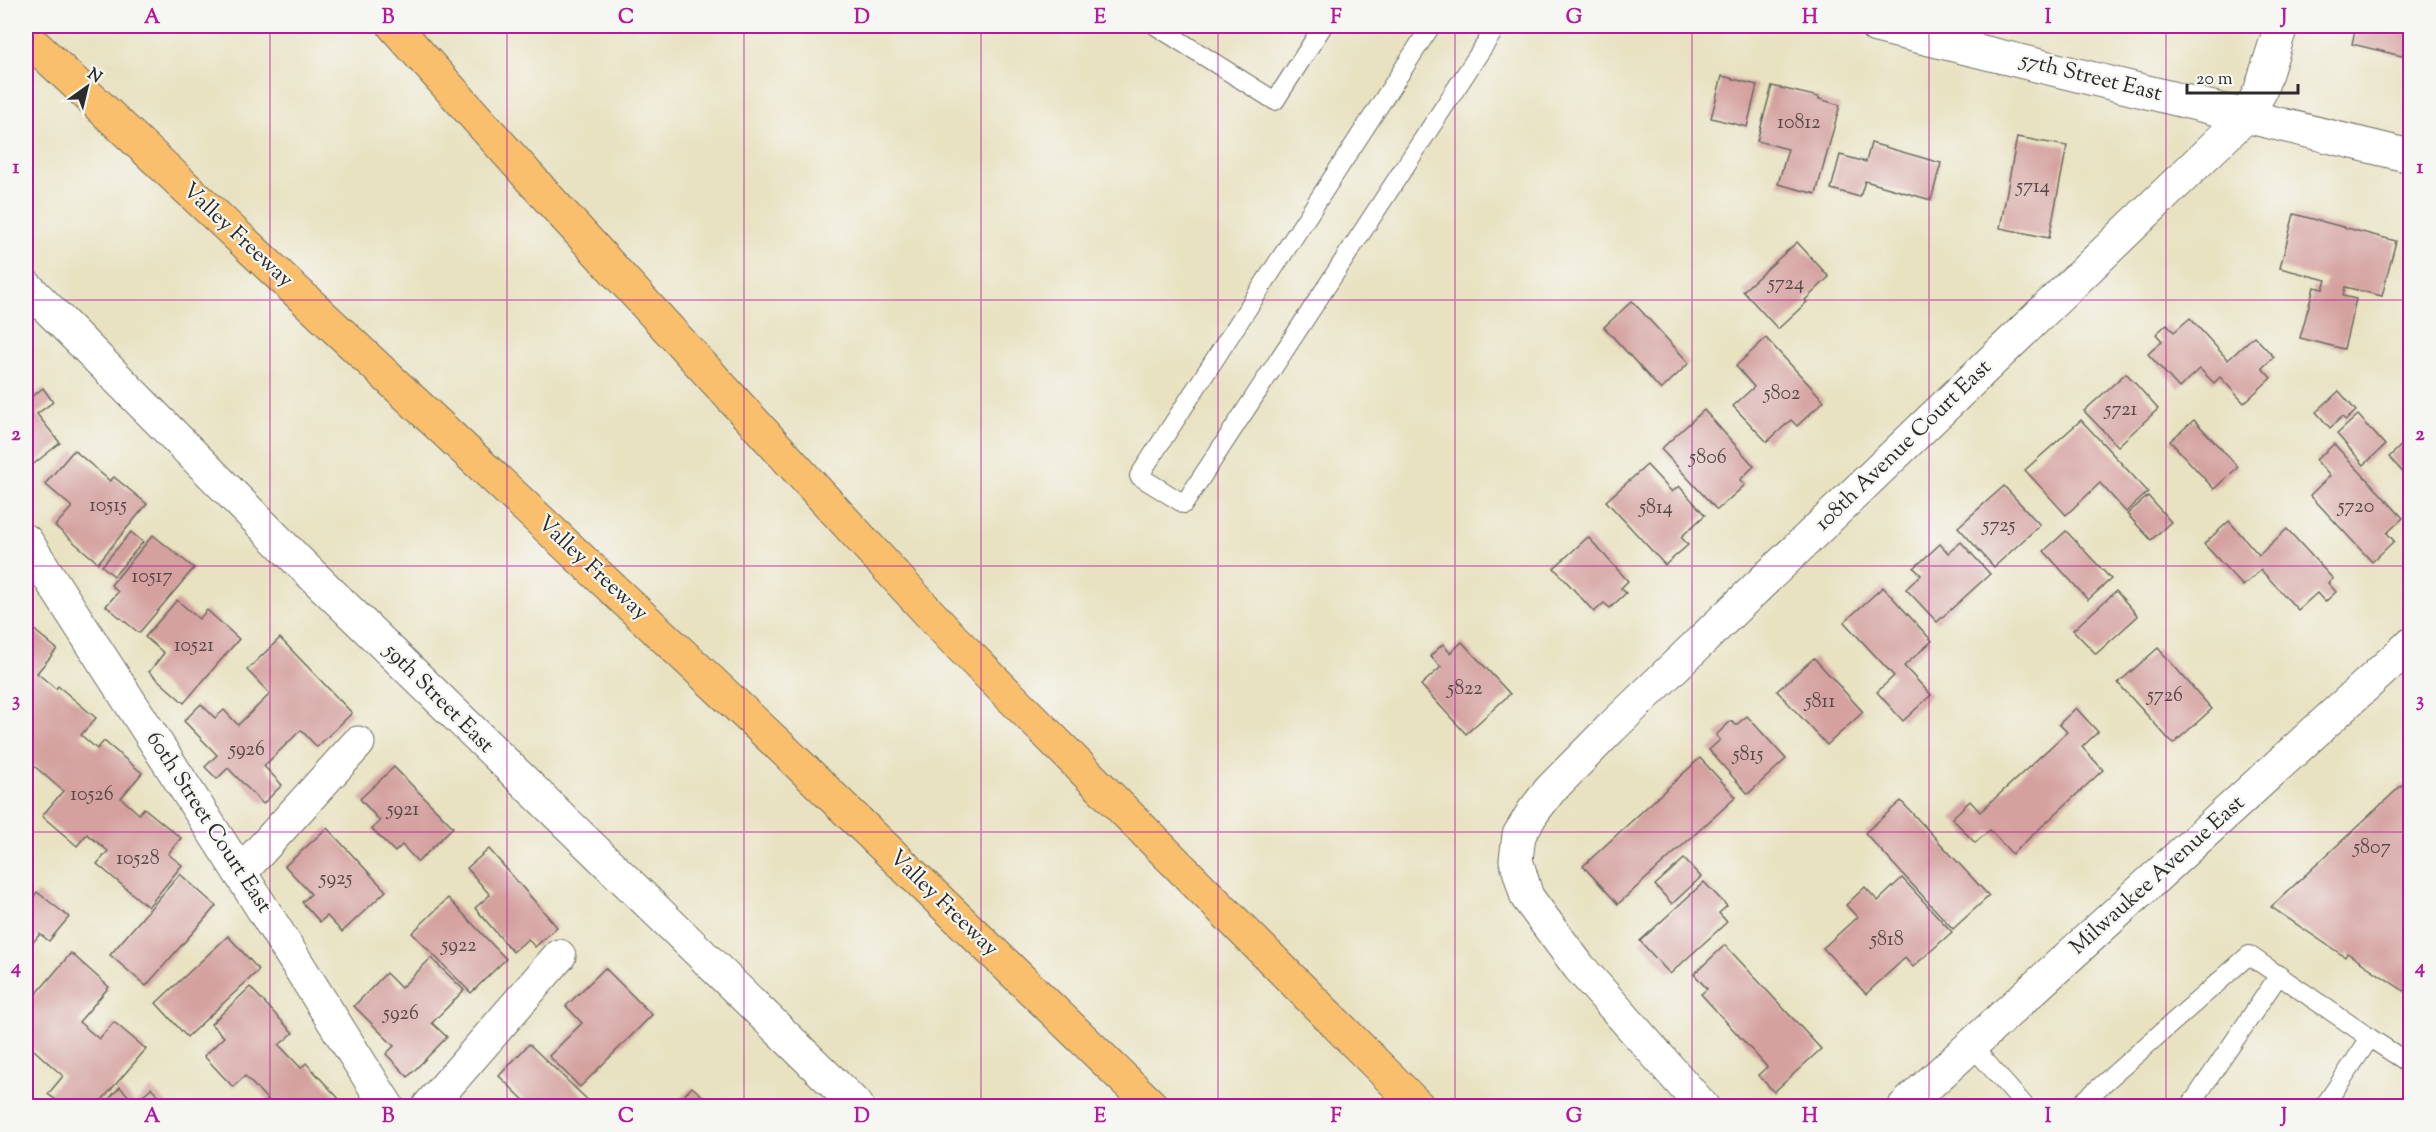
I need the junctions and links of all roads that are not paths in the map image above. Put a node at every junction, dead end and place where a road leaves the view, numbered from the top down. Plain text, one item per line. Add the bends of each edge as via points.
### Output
1 (394, 26) edge
2 (1156, 26) edge
3 (1323, 26) edge
4 (1431, 26) edge
5 (1497, 26) edge
6 (1876, 26) edge
7 (2282, 26) edge
8 (26, 37) edge
9 (2246, 116) junction
10 (2410, 156) edge
11 (26, 286) edge
12 (26, 541) edge
13 (2410, 645) edge
14 (358, 743) dead end
15 (240, 873) junction
16 (559, 956) dead end
17 (2279, 975) junction
18 (2370, 1038) junction
19 (1972, 1046) junction
20 (2410, 1064) edge
21 (387, 1107) edge
22 (429, 1107) edge
23 (857, 1107) edge
24 (1152, 1107) edge
25 (1418, 1107) edge
26 (1702, 1107) edge
27 (1905, 1107) edge
28 (2025, 1107) edge
29 (2078, 1107) edge
30 (2190, 1107) edge
31 (2324, 1107) edge

1 - 25 highway via 953,639
2 - 3 lane via 1275,101
4 - 5 lane via 1139,476 1184,504
6 - 9 street, 57th Street East
7 - 9 street, 108th Avenue Court East via 2260,92
8 - 24 highway, Valley Freeway via 783,749
9 - 10 street, 57th Street East
9 - 26 street, 108th Avenue Court East via 1581,759 1550,790 1519,835 1516,860 1527,897 1579,967
11 - 23 street, 59th Street East via 308,571
12 - 15 street, 60th Street Court East
13 - 19 street, Milwaukee Avenue East
14 - 15 street
15 - 21 street, 60th Street Court East
16 - 22 street
17 - 18 lane
17 - 29 lane via 2249,955
17 - 30 lane
18 - 20 lane
18 - 31 lane
19 - 27 street, Milwaukee Avenue East
19 - 28 lane

